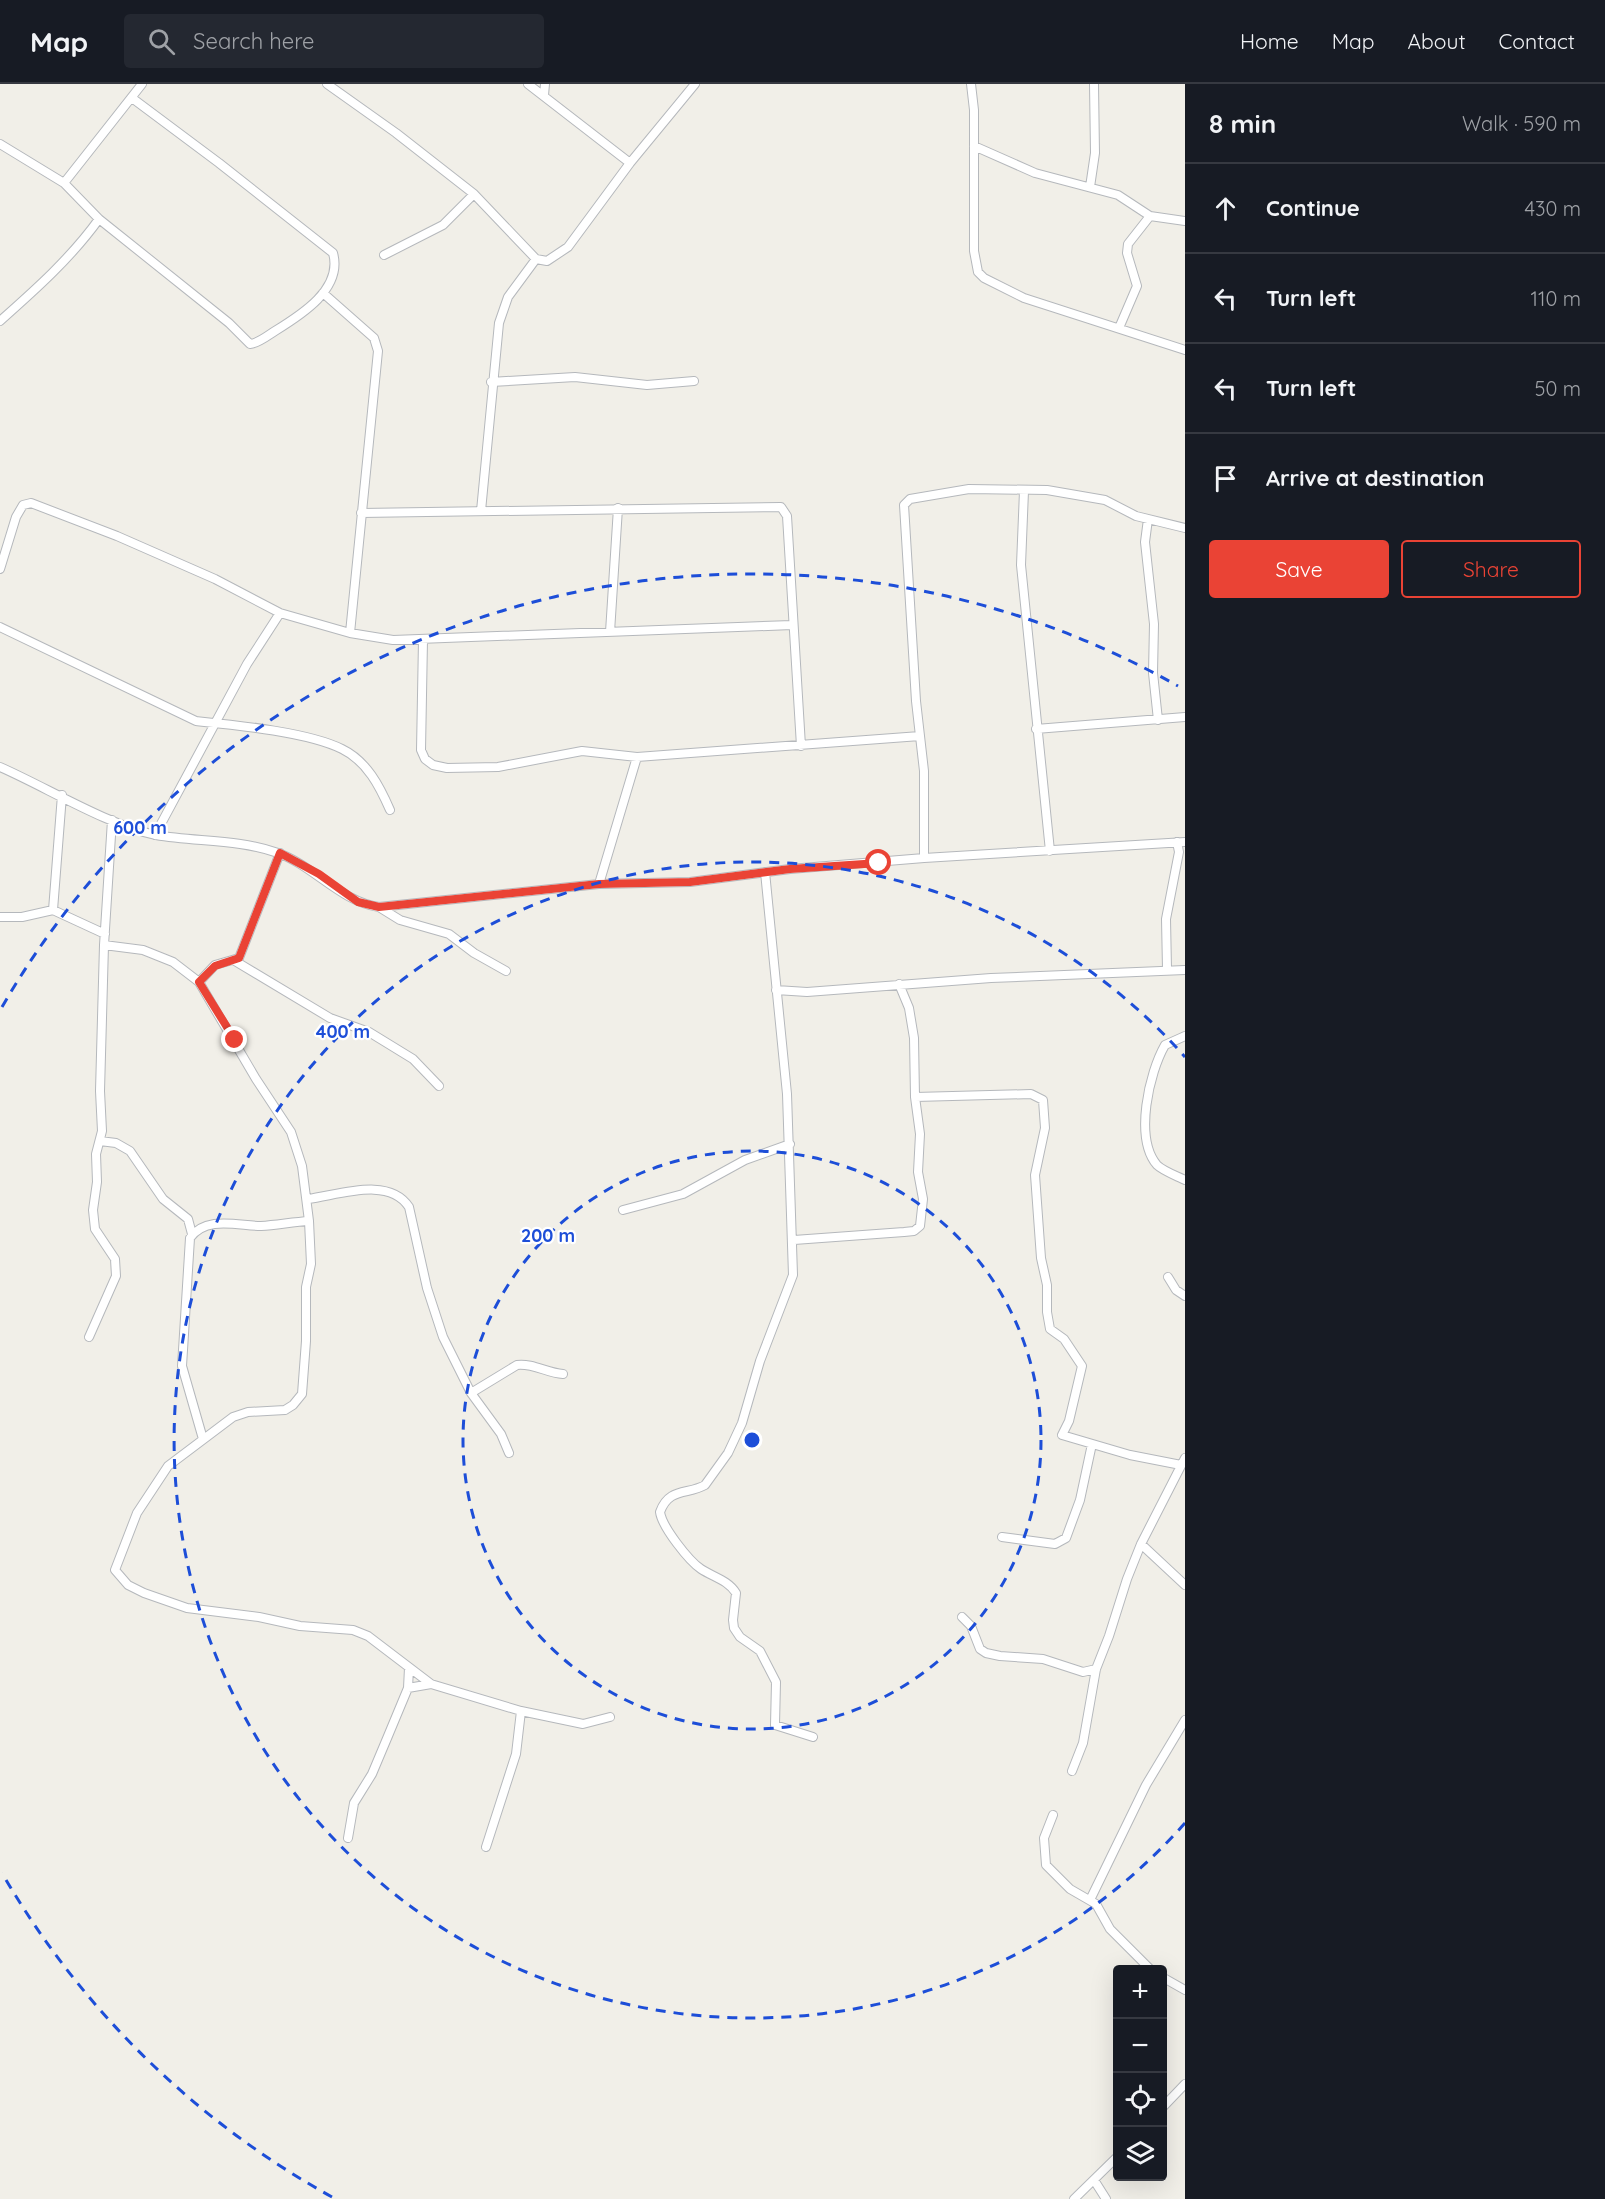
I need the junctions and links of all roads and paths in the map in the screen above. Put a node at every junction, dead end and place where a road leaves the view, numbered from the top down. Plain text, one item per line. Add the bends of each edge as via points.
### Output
1 (142, 84) edge
2 (327, 84) edge
3 (545, 84) edge
4 (695, 84) edge
5 (971, 84) edge
6 (1094, 84) edge
7 (534, 85) edge
8 (544, 95) junction
9 (132, 98) junction
10 (974, 146) junction
11 (2, 148) edge
12 (630, 163) junction
13 (64, 183) junction
14 (1090, 187) junction
15 (474, 194) junction
16 (1150, 216) junction
17 (99, 219) junction
18 (1185, 221) edge
19 (384, 255) dead end
20 (536, 260) junction
21 (323, 293) junction
22 (0, 321) edge
23 (1119, 328) junction
24 (1185, 350) edge
25 (694, 381) dead end
26 (491, 382) junction
27 (1024, 491) junction
28 (618, 508) junction
29 (481, 511) junction
30 (362, 513) junction
31 (1148, 519) junction
32 (1185, 528) edge
33 (0, 569) edge
34 (280, 613) junction
35 (792, 625) junction
36 (0, 627) edge
37 (610, 632) junction
38 (350, 633) junction
39 (423, 640) junction
40 (1185, 717) edge
41 (1158, 720) junction
42 (217, 722) junction
43 (1036, 729) junction
44 (920, 736) junction
45 (801, 746) junction
46 (637, 757) junction
47 (0, 767) edge
48 (62, 795) junction
49 (390, 810) dead end
50 (112, 820) junction
51 (155, 835) junction
52 (1181, 842) edge
53 (1050, 851) junction
54 (280, 853) junction
55 (924, 858) junction
56 (765, 872) junction
57 (599, 884) junction
58 (379, 907) junction
59 (53, 910) junction
60 (0, 917) edge
61 (105, 934) junction
62 (104, 945) junction
63 (235, 961) junction
64 (1167, 969) junction
65 (506, 970) dead end
66 (1185, 970) edge
67 (199, 982) junction
68 (899, 984) junction
69 (776, 990) junction
70 (1185, 1036) edge
71 (439, 1086) dead end
72 (915, 1097) junction
73 (100, 1140) junction
74 (790, 1144) junction
75 (1185, 1180) edge
76 (308, 1199) junction
77 (623, 1210) dead end
78 (309, 1221) junction
79 (192, 1234) junction
80 (794, 1240) junction
81 (1168, 1277) dead end
82 (1185, 1296) edge
83 (89, 1337) dead end
84 (563, 1374) dead end
85 (471, 1394) junction
86 (203, 1439) junction
87 (1092, 1444) junction
88 (509, 1453) dead end
89 (1183, 1461) edge
90 (1002, 1537) dead end
91 (1141, 1544) junction
92 (1185, 1585) edge
93 (962, 1617) dead end
94 (409, 1668) junction
95 (1096, 1669) junction
96 (431, 1684) junction
97 (408, 1689) junction
98 (520, 1712) junction
99 (609, 1717) dead end
100 (1185, 1720) edge
101 (813, 1737) dead end
102 (1072, 1771) dead end
103 (1053, 1815) dead end
104 (348, 1838) dead end
105 (486, 1847) dead end
106 (1090, 1900) junction
107 (1146, 1965) edge
108 (1167, 1980) edge
109 (1185, 1990) edge
110 (1185, 2084) edge
111 (1167, 2103) edge
112 (1113, 2161) edge
113 (1094, 2180) junction
114 (1074, 2199) edge
115 (1106, 2199) edge

1 - 9 street
2 - 15 street
3 - 8 street
4 - 12 street
5 - 10 street
6 - 14 street via 1095,153
7 - 8 street
8 - 12 street
9 - 13 street
9 - 21 street via 333,254 334,274
10 - 14 street via 1035,172
10 - 23 street via 974,251 978,272 1024,298
11 - 13 street via 20,153
12 - 20 street via 568,248 547,261
13 - 17 street
14 - 16 street via 1128,200
15 - 19 street via 443,225
15 - 20 street
16 - 18 street
16 - 23 street via 1128,244 1137,283
17 - 21 street via 250,344 312,306
17 - 22 street via 51,276
20 - 26 street via 508,297
21 - 30 street via 374,338 378,351
23 - 24 street
25 - 26 street via 647,385 575,377
26 - 29 street
27 - 31 street via 1078,493
27 - 43 street via 1021,565
27 - 44 street via 969,489 910,499 904,506
28 - 29 street
28 - 35 street via 781,507 787,516
28 - 37 street
29 - 30 street
30 - 38 street
31 - 32 street
31 - 41 street via 1145,542 1154,624 1153,673
33 - 34 street via 16,517 23,505 31,503 215,579
34 - 38 street
34 - 42 street via 247,664
35 - 37 street
35 - 45 street
36 - 42 street via 196,722
37 - 39 street
38 - 39 street
39 - 46 street via 421,750 433,765 498,767 582,751
40 - 41 street
41 - 43 street
42 - 49 street via 343,749 378,783
42 - 51 street
43 - 53 street
44 - 45 street
44 - 55 street
45 - 46 street
46 - 57 street
47 - 48 street
48 - 50 street
48 - 59 street
50 - 51 street
50 - 61 street
51 - 54 street via 255,846
52 - 53 street
52 - 64 street via 1166,919
53 - 55 street
54 - 58 street via 358,902
54 - 63 street
55 - 56 street
56 - 57 street via 690,882
56 - 69 street
57 - 58 street
58 - 65 street via 415,926 449,934
59 - 60 street
59 - 61 street
61 - 62 street
62 - 67 street via 143,950 173,962
62 - 73 street
63 - 67 street via 215,966
63 - 71 street via 330,1018 369,1032 413,1059
64 - 66 street
64 - 68 street
67 - 76 street via 291,1132
68 - 69 street via 807,992
68 - 72 street via 915,1038
69 - 74 street
70 - 75 street via 1165,1045 1150,1078 1145,1135 1156,1164
72 - 80 street via 923,1199 920,1226 914,1231
72 - 87 street via 1031,1094 1043,1100 1045,1128 1035,1175 1047,1312 1050,1329 1064,1339 1082,1366 1069,1422 1062,1435
73 - 79 street via 130,1151 163,1199 188,1219
73 - 83 street via 93,1221 117,1266
74 - 77 street via 745,1160 683,1194
74 - 80 street
76 - 78 street
76 - 85 street via 382,1190 403,1198 409,1207 427,1288 443,1337
78 - 79 street via 261,1226 220,1223
78 - 86 street via 311,1264 306,1287 302,1394 285,1410 240,1413
79 - 86 street via 182,1366
80 - 101 street via 793,1275 735,1439 705,1485 681,1490 660,1512 666,1528 692,1563 729,1584 736,1593 734,1628 760,1651 776,1682 776,1725
81 - 82 street
84 - 85 street via 517,1365
85 - 88 street via 501,1434
86 - 94 street via 168,1467 137,1513 116,1564 117,1575 144,1593 187,1608 353,1630 368,1636
87 - 89 street via 1130,1455
87 - 90 street via 1077,1510 1066,1538 1055,1544
89 - 91 street
91 - 92 street
91 - 95 street
93 - 95 street via 986,1653 1043,1659 1083,1672
94 - 96 street
94 - 97 street
95 - 102 street via 1083,1743
96 - 97 street
96 - 98 street
97 - 104 street via 378,1760 354,1803
98 - 99 street via 583,1724
98 - 105 street via 516,1754
100 - 106 street via 1146,1785
103 - 106 street via 1044,1838 1046,1865 1070,1889
106 - 107 street via 1110,1929
108 - 109 street
110 - 111 street
112 - 113 street
113 - 114 street
113 - 115 street

